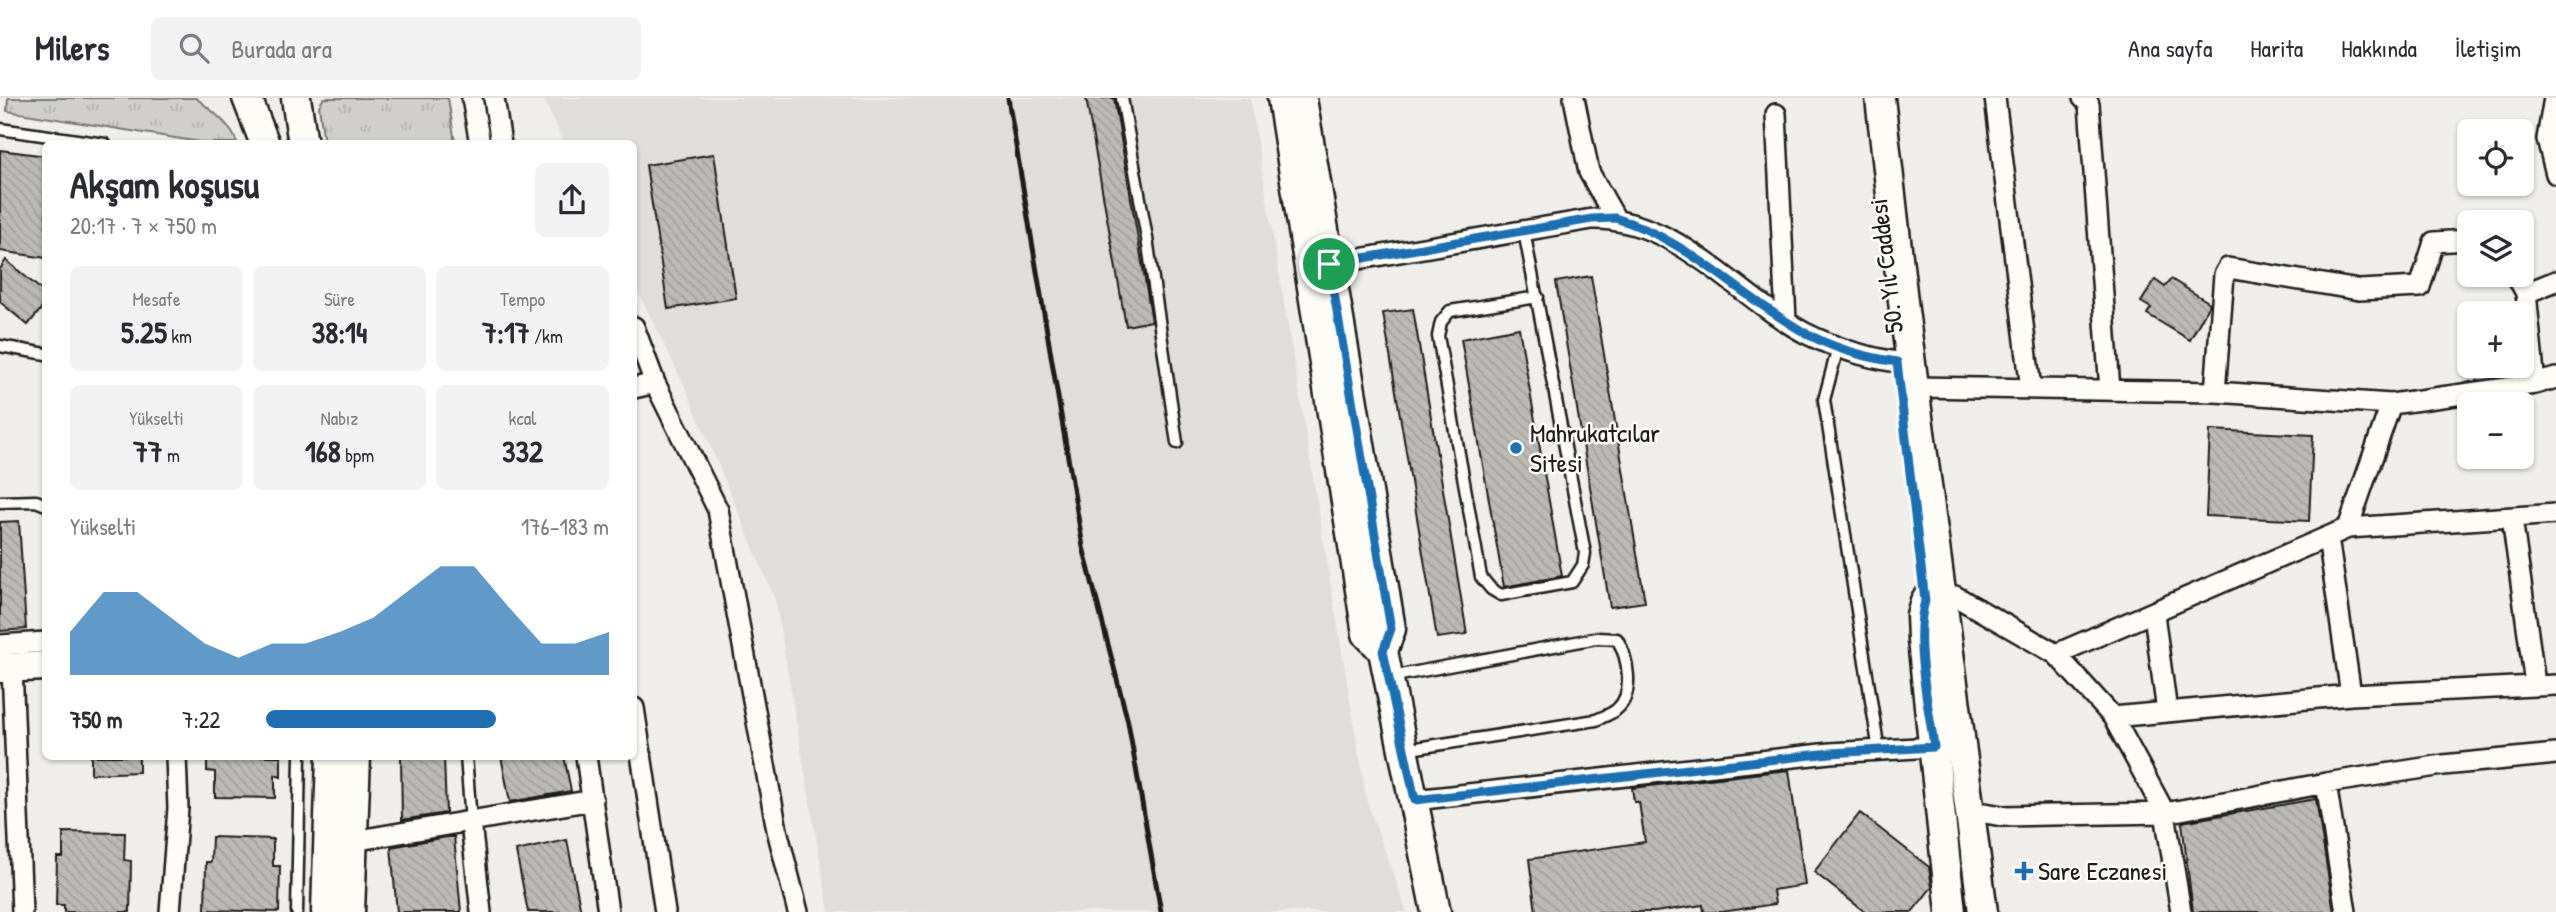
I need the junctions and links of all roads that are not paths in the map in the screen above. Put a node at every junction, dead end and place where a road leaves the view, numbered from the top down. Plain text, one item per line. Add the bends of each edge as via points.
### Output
1 (247, 98) edge
2 (296, 98) edge
3 (472, 98) edge
4 (494, 98) edge
5 (1122, 98) edge
6 (1282, 98) edge
7 (1301, 98) edge
8 (1574, 98) edge
9 (1866, 98) edge
10 (1880, 98) edge
11 (1995, 98) edge
12 (2082, 98) edge
13 (2554, 98) edge
14 (1776, 114) dead end
15 (0, 130) edge
16 (75, 140) edge
17 (263, 140) edge
18 (302, 140) edge
19 (480, 140) edge
20 (500, 140) edge
21 (2556, 174) edge
22 (1615, 218) junction
23 (1524, 231) junction
24 (2457, 241) edge
25 (1329, 264) junction
26 (2556, 281) edge
27 (2523, 287) edge
28 (2526, 293) junction
29 (1538, 297) junction
30 (1786, 320) junction
31 (637, 335) edge
32 (0, 346) edge
33 (1838, 347) junction
34 (42, 353) edge
35 (1897, 362) junction
36 (2556, 378) edge
37 (655, 383) junction
38 (2535, 384) junction
39 (637, 387) edge
40 (1914, 387) junction
41 (2031, 389) junction
42 (2110, 390) junction
43 (2215, 392) junction
44 (2391, 404) junction
45 (1177, 443) dead end
46 (0, 502) edge
47 (42, 503) edge
48 (2556, 514) edge
49 (2512, 519) junction
50 (2348, 528) junction
51 (2328, 537) junction
52 (1937, 559) junction
53 (1955, 596) junction
54 (1925, 601) junction
55 (2154, 614) junction
56 (42, 644) edge
57 (2056, 654) junction
58 (4, 660) edge
59 (1386, 664) junction
60 (42, 665) edge
61 (2535, 684) junction
62 (2556, 685) edge
63 (2351, 695) junction
64 (2167, 712) junction
65 (2113, 717) junction
66 (637, 728) edge
67 (1934, 747) junction
68 (1404, 750) junction
69 (1879, 751) junction
70 (2556, 754) edge
71 (176, 760) edge
72 (300, 760) edge
73 (331, 760) edge
74 (356, 760) edge
75 (466, 760) edge
76 (587, 760) edge
77 (2326, 783) junction
78 (593, 800) junction
79 (1415, 800) junction
80 (1985, 813) junction
81 (2165, 813) junction
82 (471, 823) junction
83 (353, 841) junction
84 (22, 912) edge
85 (170, 912) edge
86 (297, 912) edge
87 (326, 912) edge
88 (351, 912) edge
89 (481, 912) edge
90 (608, 912) edge
91 (665, 912) edge
92 (798, 912) edge
93 (1436, 912) edge
94 (1951, 912) edge
95 (1968, 912) edge
96 (1983, 912) edge
97 (2000, 912) edge
98 (2181, 912) edge
99 (2346, 912) edge

1 - 17 main road
2 - 18 main road
3 - 19 street
4 - 20 street
5 - 45 lane
6 - 59 main road via 1367,634
7 - 25 main road
8 - 22 street via 1589,172
9 - 35 main road, 50. Yıl Caddesi
10 - 40 main road, 50. Yıl Caddesi
11 - 41 street
12 - 42 street via 2089,104
13 - 21 street via 2547,139
14 - 30 street
15 - 16 lane
22 - 23 street
22 - 30 street via 1668,238
23 - 25 street
23 - 29 lane
24 - 43 street via 2434,242 2420,287 2359,290 2228,268
25 - 59 main road via 1391,629
26 - 28 street
27 - 28 street
28 - 38 street
29 - 29 lane via 1586,553 1572,582 1501,595 1481,577 1438,336 1450,311
30 - 33 street
31 - 37 street
32 - 34 lane
33 - 35 street via 1863,357
33 - 69 lane via 1824,400
35 - 54 main road, 50. Yıl Caddesi
36 - 38 street
37 - 39 street
37 - 92 street via 718,510 777,830
38 - 44 street
40 - 41 street
40 - 52 main road, 50. Yıl Caddesi
41 - 42 street
42 - 43 street
43 - 44 street
44 - 50 street
46 - 47 lane
48 - 49 street
49 - 50 street
49 - 61 street
50 - 51 street
51 - 55 street
51 - 63 street
52 - 53 main road, 50. Yıl Caddesi
52 - 96 main road, 50. Yıl Caddesi
53 - 57 street
53 - 80 main road, 50. Yıl Caddesi
54 - 67 main road, 50. Yıl Caddesi via 1922,639
54 - 95 main road, 50. Yıl Caddesi
55 - 57 street
55 - 64 street
56 - 58 street
57 - 65 street
58 - 60 main road
58 - 84 street
59 - 68 main road
59 - 68 lane via 1597,638 1617,639 1625,653 1627,691 1618,709 1596,720
61 - 62 street
61 - 63 street
63 - 64 street
64 - 65 street
65 - 81 street
66 - 91 street
67 - 69 street
67 - 94 main road, 50. Yıl Caddesi
68 - 79 main road
69 - 79 street
70 - 77 street
71 - 85 street via 178,808
72 - 86 lane
73 - 87 main road
74 - 83 main road
75 - 82 lane
76 - 78 street
77 - 81 street
77 - 99 street
78 - 82 street
78 - 90 street
79 - 93 main road
80 - 81 street
80 - 97 main road, 50. Yıl Caddesi
81 - 98 street
82 - 83 street
82 - 89 street
83 - 88 main road

